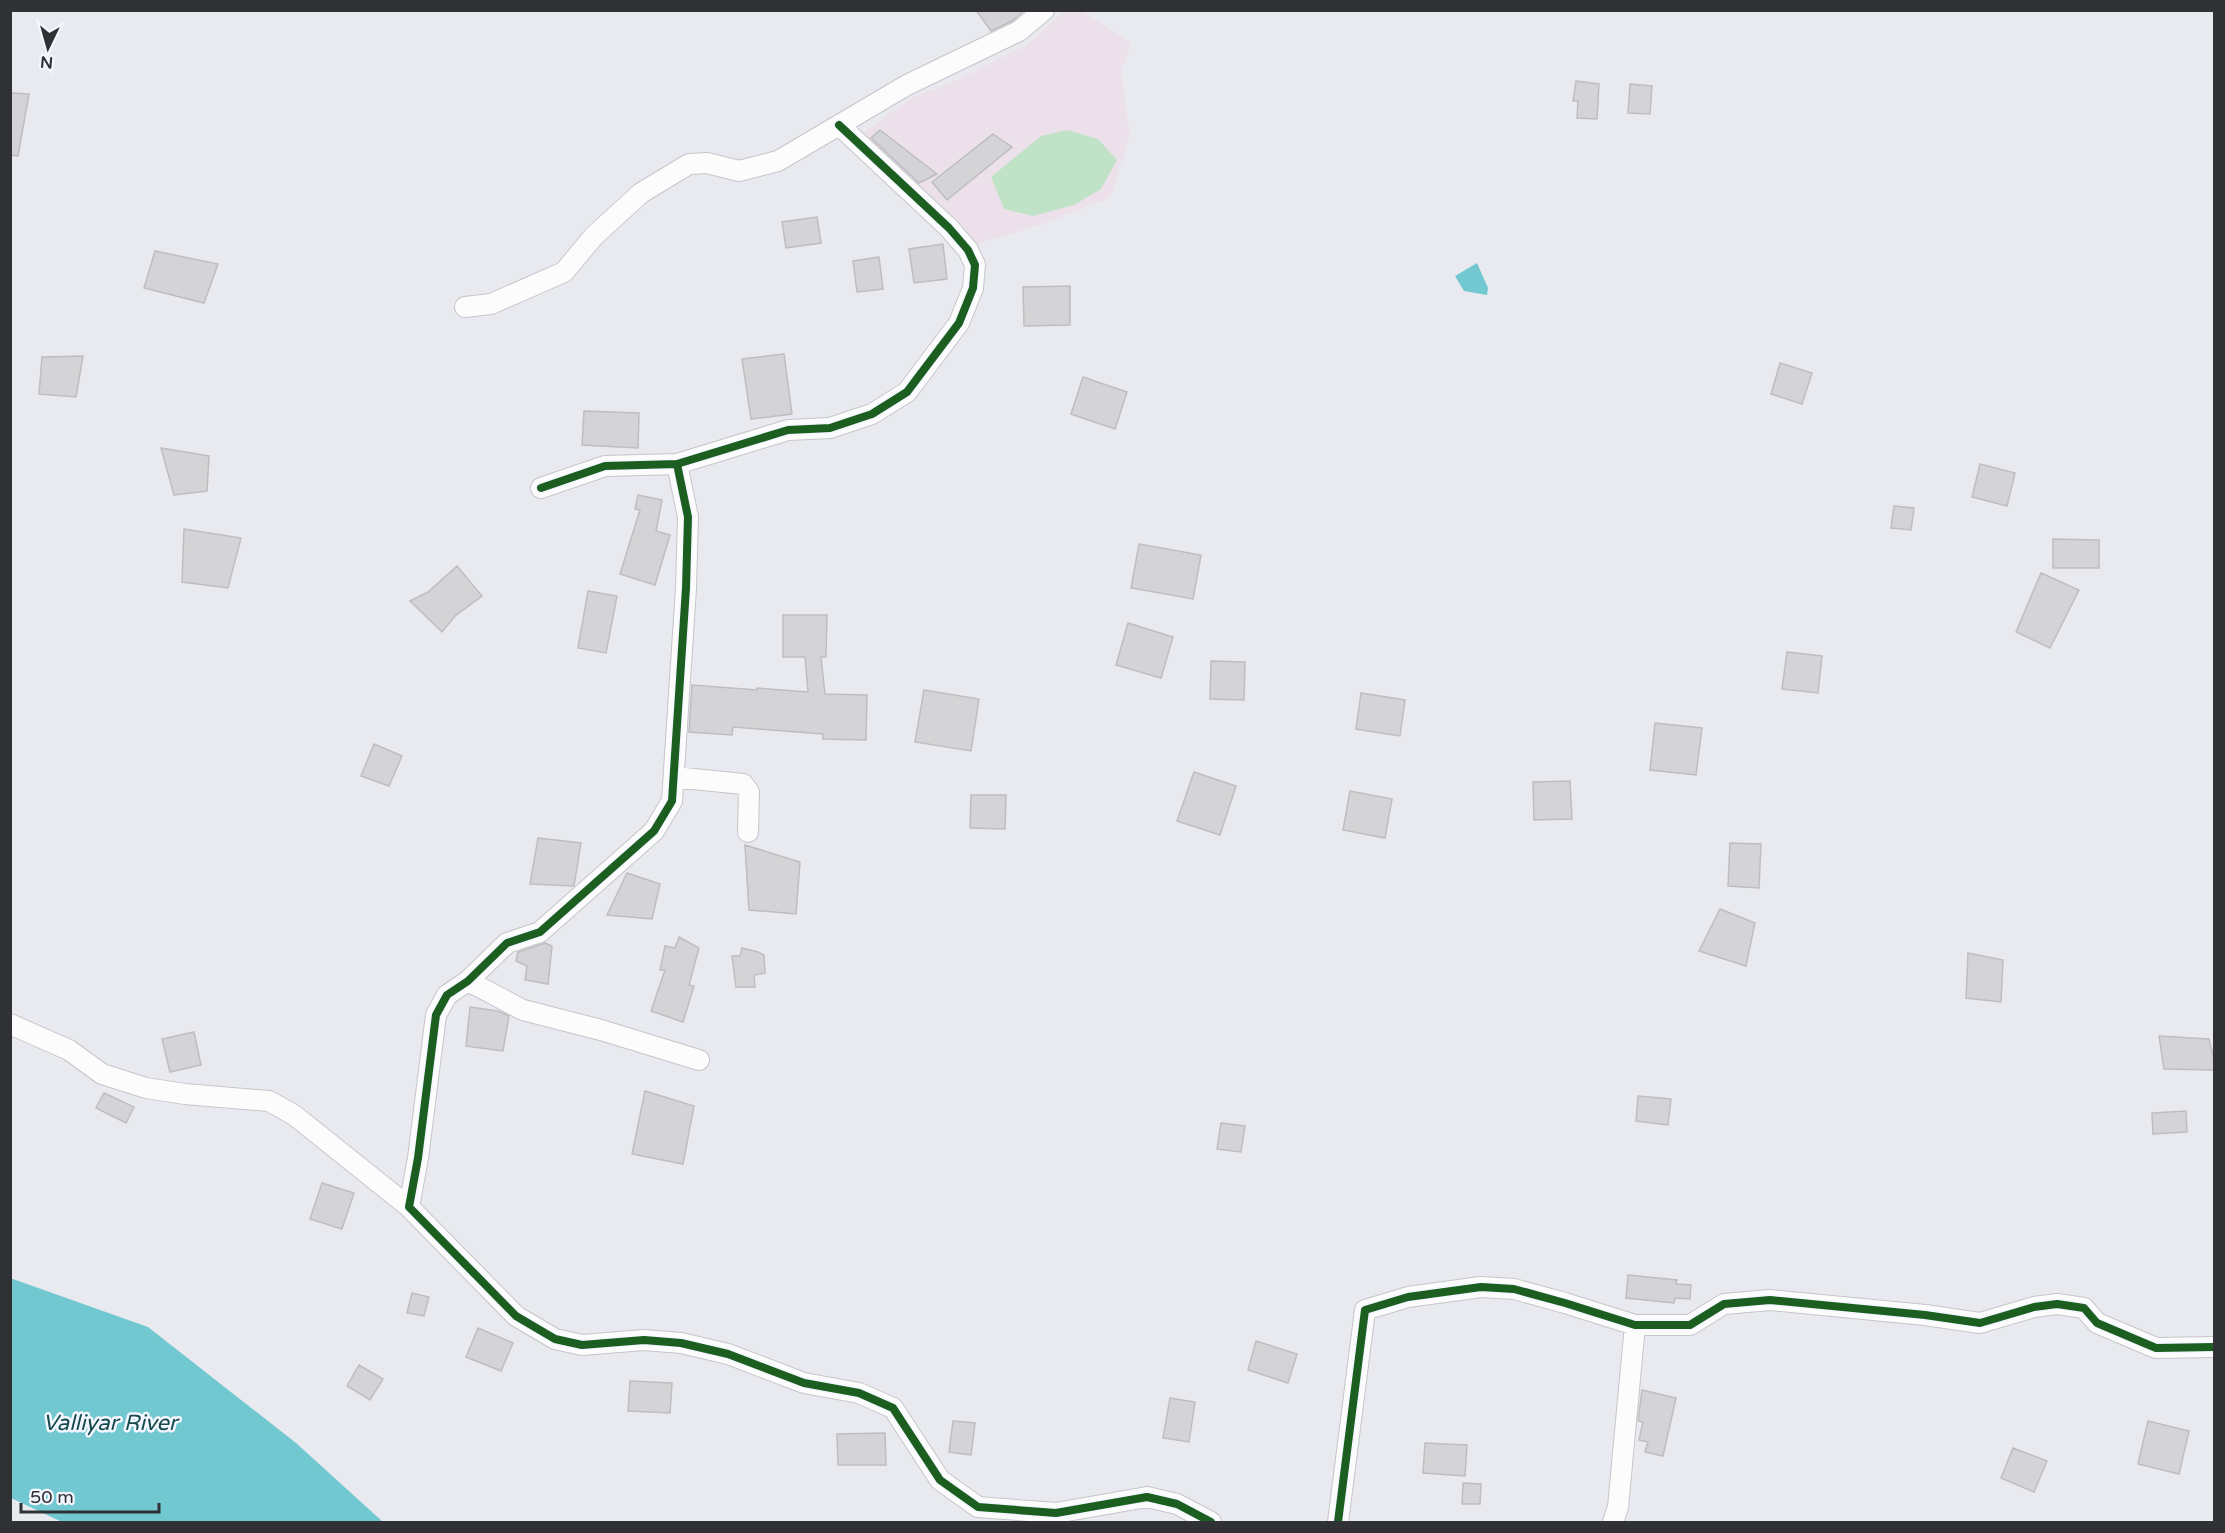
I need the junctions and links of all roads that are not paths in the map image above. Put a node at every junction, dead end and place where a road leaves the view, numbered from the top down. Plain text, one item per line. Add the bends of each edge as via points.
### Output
1 (1044, 10) edge
2 (839, 125) junction
3 (465, 307) dead end
4 (677, 464) junction
5 (542, 488) dead end
6 (674, 777) junction
7 (748, 832) dead end
8 (468, 981) junction
9 (10, 1024) edge
10 (699, 1060) dead end
11 (410, 1207) junction
12 (1635, 1325) junction
13 (2214, 1347) edge
14 (986, 1515) edge
15 (1211, 1522) edge
16 (1338, 1522) edge
17 (1613, 1522) edge

1 - 2 street via 1019,31 908,85
2 - 3 street via 778,161 739,171 707,163 689,164 641,193 594,236 564,272 491,304
2 - 4 street via 968,250 975,265 973,288 959,324 907,392 872,414 830,428 789,430
4 - 5 street via 605,466
4 - 6 street via 688,517
6 - 7 street via 743,784 749,792
6 - 8 street via 672,801 654,831 540,932 507,943
8 - 10 street via 523,1011
8 - 11 street via 447,995 436,1015
9 - 11 street via 69,1050 102,1074 146,1088 269,1101 294,1115
11 - 14 street via 516,1316 555,1339 582,1345 644,1340 681,1343 728,1354 804,1383 859,1393 893,1408 940,1480
12 - 13 street via 1690,1325 1724,1304 1770,1300 1980,1323 2057,1304 2084,1308 2097,1323 2156,1348
12 - 16 street via 1514,1289 1481,1287 1408,1297 1365,1310
12 - 17 street via 1618,1507
14 - 15 street via 1056,1513 1147,1497 1177,1504

